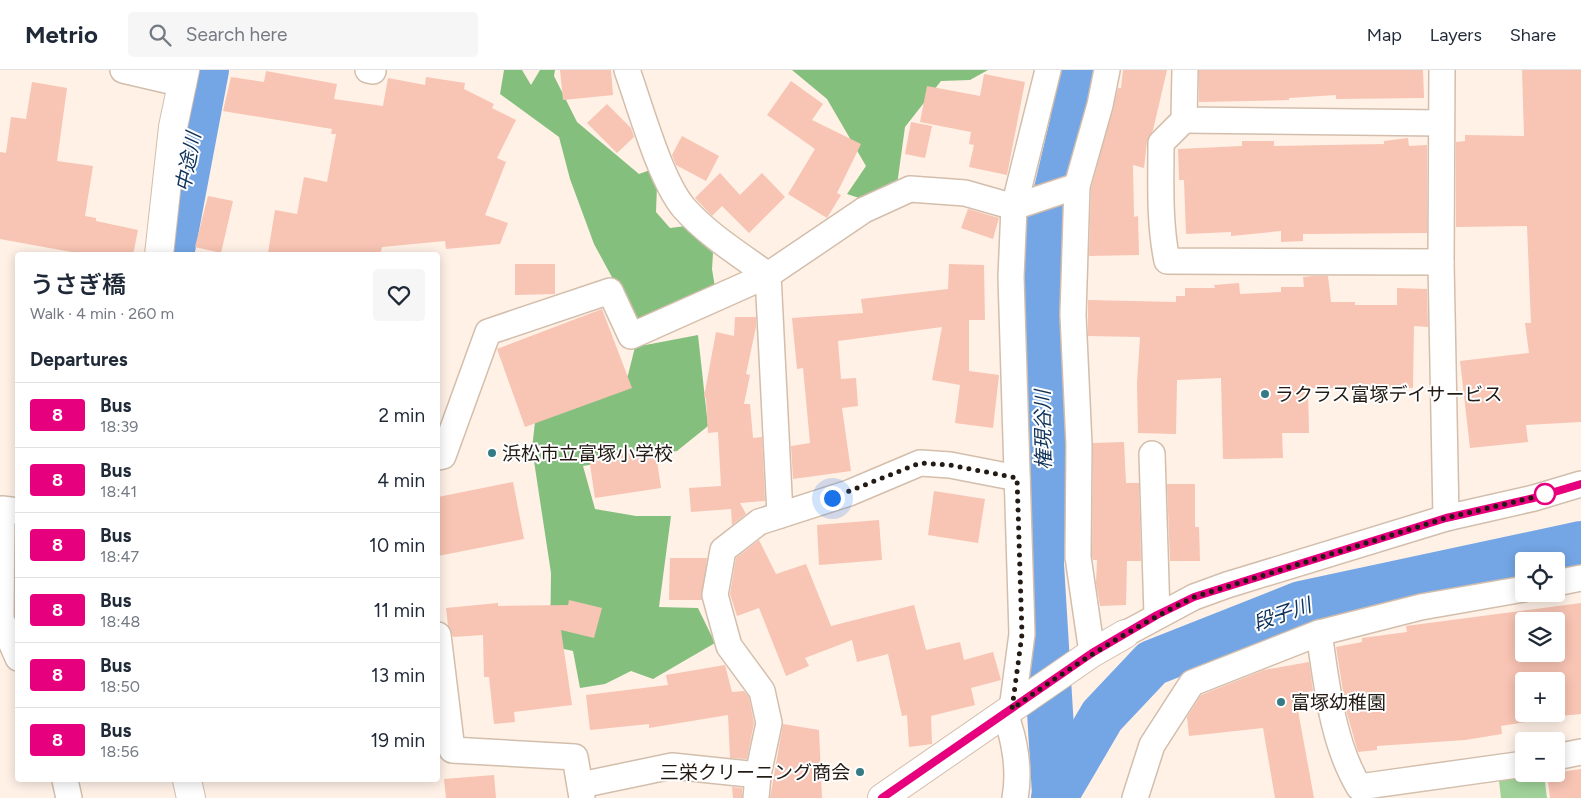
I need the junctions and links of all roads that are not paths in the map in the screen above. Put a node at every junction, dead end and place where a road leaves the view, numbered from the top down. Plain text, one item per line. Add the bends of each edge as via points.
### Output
1 (124, 70) edge
2 (627, 70) edge
3 (1048, 70) edge
4 (1107, 70) edge
5 (1185, 70) edge
6 (1442, 70) edge
7 (184, 77) edge
8 (1184, 120) junction
9 (1441, 123) junction
10 (1072, 187) junction
11 (1020, 205) junction
12 (159, 252) edge
13 (1441, 262) junction
14 (768, 275) junction
15 (1152, 454) dead end
16 (440, 457) edge
17 (1017, 478) junction
18 (1581, 484) edge
19 (1548, 494) junction
20 (1581, 495) edge
21 (7, 509) edge
22 (780, 515) junction
23 (1446, 518) junction
24 (1581, 578) edge
25 (1565, 581) edge
26 (1515, 591) edge
27 (1157, 615) junction
28 (1319, 633) junction
29 (1125, 634) joint
30 (15, 651) edge
31 (440, 651) edge
32 (1086, 657) junction
33 (1014, 707) junction
34 (1581, 752) edge
35 (1565, 755) edge
36 (1515, 765) edge
37 (65, 782) edge
38 (187, 782) edge
39 (757, 786) edge
40 (582, 792) edge
41 (69, 798) edge
42 (191, 798) edge
43 (882, 798) edge
44 (1015, 798) edge
45 (1135, 798) edge

1 - 7 street
2 - 14 street via 663,172 683,206 709,233
3 - 11 street
4 - 10 street via 1100,105
5 - 8 street
6 - 9 street
7 - 12 street via 174,127
8 - 9 street
8 - 13 street via 1161,143 1160,204 1167,261
9 - 13 street
10 - 11 street
10 - 32 street via 1079,445 1078,556
11 - 14 street via 965,193 910,190 864,210
11 - 17 street via 1011,277
13 - 23 street
14 - 16 street via 631,336 610,291 488,332 443,456
14 - 22 street
15 - 27 street
17 - 22 street via 950,465 920,463 849,493
17 - 33 street via 1022,634
18 - 19 street
19 - 20 street
19 - 23 street
21 - 30 street via 2,619
22 - 39 street via 759,522 723,550 715,595 729,646 762,691 769,723
23 - 27 street via 1226,585
24 - 25 street
26 - 28 street via 1420,607
27 - 29 street
28 - 36 street via 1332,714 1353,776 1360,787
28 - 45 street via 1192,683 1152,745
29 - 32 street
31 - 40 street via 452,750 575,757
32 - 33 street
33 - 43 street
33 - 44 street
34 - 35 street
37 - 41 street
38 - 42 street
39 - 40 street via 672,766

